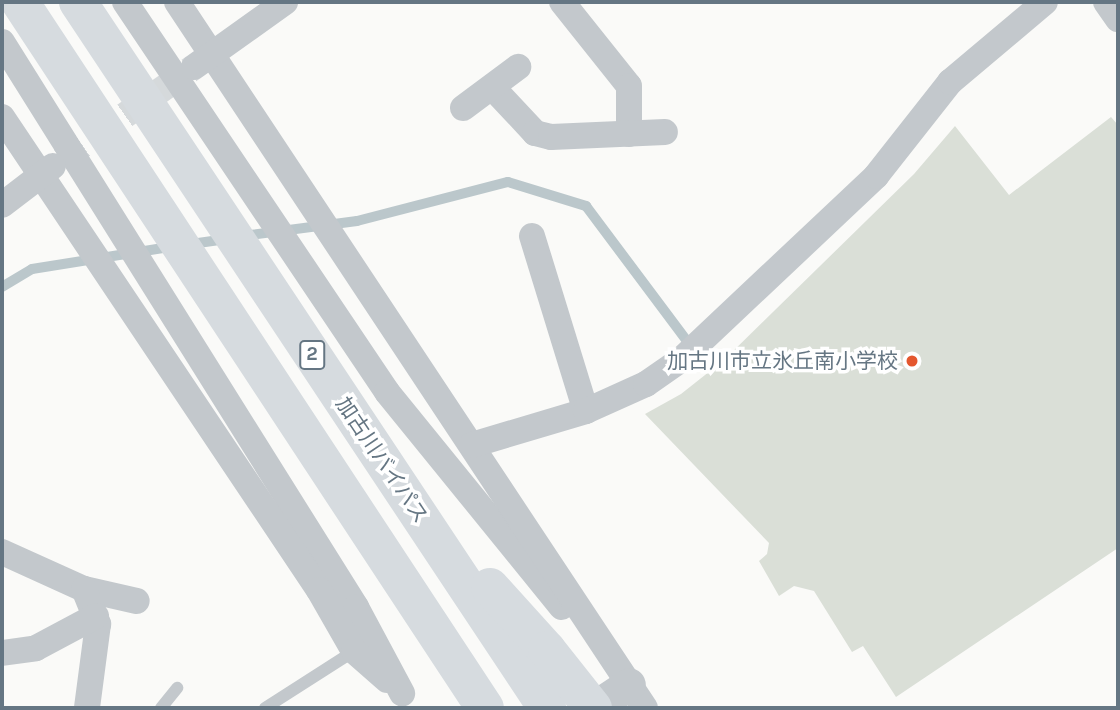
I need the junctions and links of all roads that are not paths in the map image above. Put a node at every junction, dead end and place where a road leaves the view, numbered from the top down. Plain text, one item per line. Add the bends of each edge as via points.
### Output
1 (20, 2) edge
2 (78, 2) edge
3 (125, 2) edge
4 (177, 2) edge
5 (562, 2) edge
6 (1045, 2) edge
7 (1106, 2) edge
8 (271, 6) edge
9 (1118, 19) edge
10 (2, 42) edge
11 (203, 61) junction
12 (518, 67) dead end
13 (492, 88) junction
14 (463, 108) dead end
15 (2, 117) edge
16 (666, 132) dead end
17 (629, 134) junction
18 (51, 167) junction
19 (2, 205) edge
20 (532, 236) dead end
21 (586, 411) junction
22 (472, 445) junction
23 (401, 489) junction
24 (2, 552) edge
25 (83, 589) junction
26 (137, 601) dead end
27 (96, 616) junction
28 (434, 631) junction
29 (603, 644) junction
30 (355, 651) junction
31 (2, 653) edge
32 (177, 688) dead end
33 (637, 696) edge
34 (406, 701) edge
35 (88, 708) edge
36 (161, 708) edge
37 (265, 708) edge
38 (467, 708) edge
39 (485, 708) edge
40 (547, 708) edge
41 (593, 708) edge

1 - 28 highway, 2
2 - 23 highway, 加古川バイパス / 2
3 - 29 street via 387,393 556,602
4 - 11 street
5 - 17 street via 624,78
6 - 21 street via 950,82 876,176 692,351 646,384
7 - 9 street
8 - 11 street
10 - 34 street via 356,607
11 - 22 street via 319,213
12 - 13 street
13 - 14 street
13 - 17 street via 535,133 551,137
15 - 18 street
16 - 17 street
18 - 19 street
18 - 30 street via 88,244
20 - 21 street
21 - 22 street
22 - 29 street
23 - 40 highway, 加古川バイパス / 2
23 - 41 highway via 547,650
24 - 25 street
25 - 26 street
25 - 27 street
27 - 31 street via 36,648
27 - 35 street via 99,624
28 - 38 highway
28 - 39 highway, 2
29 - 33 street
30 - 34 street
30 - 37 lane
32 - 36 lane
33 - 41 street

